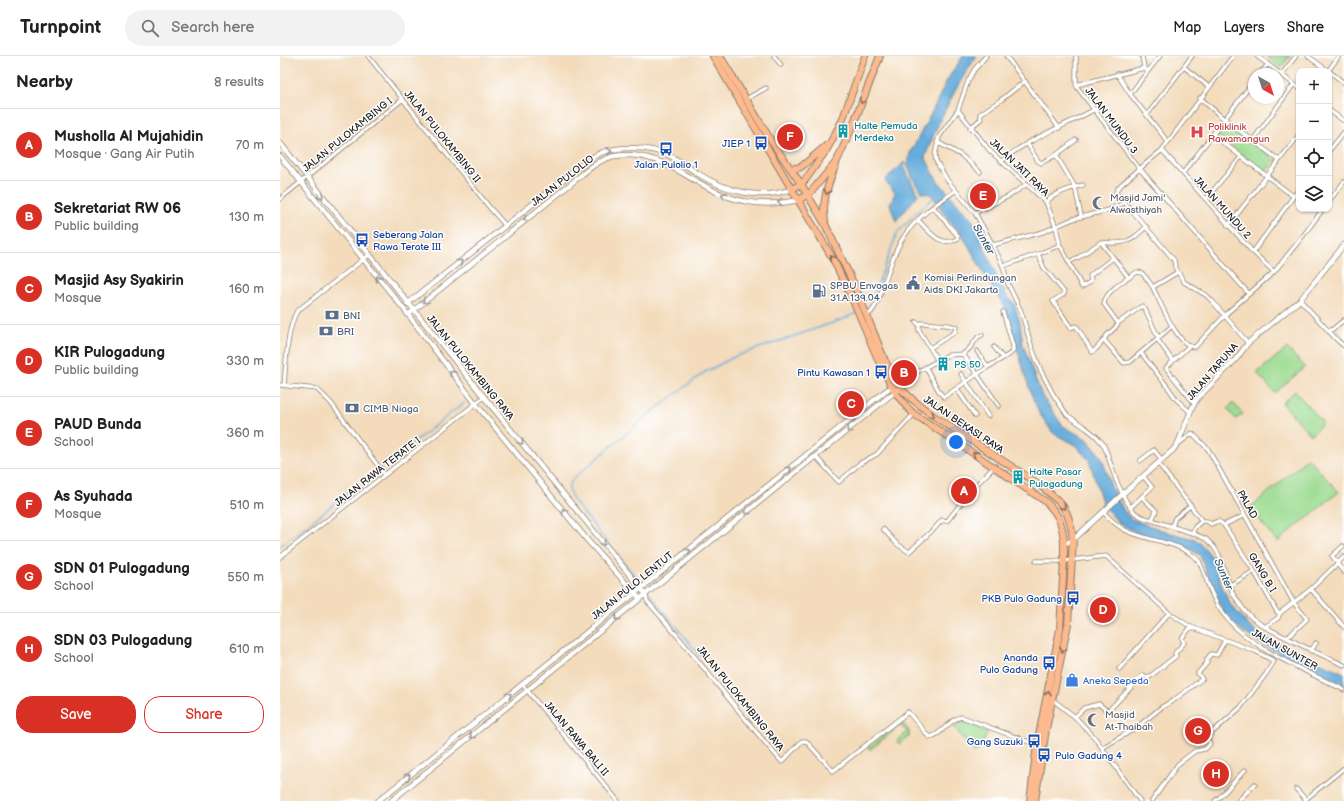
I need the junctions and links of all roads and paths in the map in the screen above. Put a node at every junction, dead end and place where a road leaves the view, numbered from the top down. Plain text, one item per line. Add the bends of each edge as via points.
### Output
1 (368, 56) edge
2 (714, 56) edge
3 (774, 56) edge
4 (865, 56) edge
5 (880, 56) edge
6 (986, 56) edge
7 (1006, 56) edge
8 (1076, 56) edge
9 (1142, 56) edge
10 (1160, 56) edge
11 (1192, 56) edge
12 (1233, 56) edge
13 (1257, 56) edge
14 (1296, 56) edge
15 (1308, 56) edge
16 (1339, 56) edge
17 (723, 57) edge
18 (781, 64) dead end
19 (1268, 64) junction
20 (1184, 67) junction
21 (1144, 68) junction
22 (1265, 68) edge
23 (1274, 68) edge
24 (1325, 68) edge
25 (1331, 68) edge
26 (1148, 71) junction
27 (1284, 71) edge
28 (1332, 73) edge
29 (1117, 74) junction
30 (1284, 76) edge
31 (1025, 81) junction
32 (1344, 83) edge
33 (1076, 84) junction
34 (1294, 84) joint
35 (1209, 87) junction
36 (766, 88) dead end
37 (1248, 89) edge
38 (1130, 94) junction
39 (1200, 98) junction
40 (403, 99) junction
41 (746, 99) junction
42 (1095, 109) junction
43 (958, 110) junction
44 (1332, 112) edge
45 (1147, 115) junction
46 (1224, 119) junction
47 (1344, 121) edge
48 (756, 122) junction
49 (970, 128) junction
50 (1059, 128) junction
51 (1344, 132) edge
52 (1213, 135) junction
53 (832, 139) junction
54 (1296, 139) edge
55 (1076, 140) dead end
56 (1253, 140) junction
57 (937, 142) junction
58 (1168, 142) junction
59 (280, 143) edge
60 (1027, 143) junction
61 (1332, 147) edge
62 (1162, 150) junction
63 (1056, 155) junction
64 (280, 156) edge
65 (1241, 157) junction
66 (1279, 160) junction
67 (837, 161) junction
68 (1002, 161) junction
69 (1140, 168) junction
70 (791, 170) junction
71 (980, 172) dead end
72 (697, 173) junction
73 (1183, 173) junction
74 (568, 176) junction
75 (1266, 176) junction
76 (306, 177) junction
77 (694, 180) junction
78 (300, 182) junction
79 (573, 182) junction
80 (1344, 182) edge
81 (801, 184) junction
82 (1027, 184) junction
83 (1083, 185) dead end
84 (1075, 187) junction
85 (551, 189) junction
86 (792, 189) junction
87 (954, 191) junction
88 (1296, 192) edge
89 (761, 194) junction
90 (556, 195) junction
91 (808, 195) junction
92 (1293, 196) junction
93 (1332, 197) edge
94 (280, 199) edge
95 (1206, 199) junction
96 (799, 200) junction
97 (1046, 202) junction
98 (1124, 203) junction
99 (762, 204) junction
100 (934, 206) junction
101 (1320, 212) edge
102 (975, 213) junction
103 (1082, 216) junction
104 (918, 220) junction
105 (825, 224) junction
106 (506, 226) junction
107 (1228, 226) junction
108 (1056, 227) junction
109 (1147, 227) junction
110 (1101, 242) junction
111 (993, 245) junction
112 (1060, 245) junction
113 (1343, 247) edge
114 (1253, 252) junction
115 (1038, 254) junction
116 (369, 255) junction
117 (1113, 258) junction
118 (363, 259) junction
119 (1069, 262) junction
120 (1003, 266) junction
121 (1178, 272) junction
122 (1274, 272) junction
123 (1129, 278) junction
124 (1153, 287) junction
125 (1249, 294) junction
126 (1300, 300) junction
127 (408, 304) junction
128 (859, 305) junction
129 (403, 308) junction
130 (414, 310) junction
131 (1004, 312) dead end
132 (408, 315) junction
133 (1225, 315) junction
134 (865, 316) junction
135 (1344, 320) edge
136 (1118, 323) junction
137 (1172, 326) junction
138 (1329, 332) junction
139 (982, 335) dead end
140 (1158, 338) junction
141 (1104, 340) junction
142 (1248, 343) junction
143 (1189, 346) junction
144 (1344, 346) edge
145 (994, 347) dead end
146 (930, 348) junction
147 (977, 351) dead end
148 (1140, 353) junction
149 (963, 354) junction
150 (1003, 358) junction
151 (938, 361) junction
152 (1173, 361) junction
153 (988, 367) junction
154 (926, 368) junction
155 (961, 374) dead end
156 (977, 374) junction
157 (966, 382) junction
158 (282, 385) edge
159 (897, 386) junction
160 (957, 389) junction
161 (484, 397) junction
162 (1194, 403) junction
163 (476, 404) junction
164 (1000, 406) dead end
165 (1190, 412) junction
166 (914, 414) junction
167 (975, 416) dead end
168 (988, 416) dead end
169 (1178, 443) junction
170 (816, 456) junction
171 (1140, 461) dead end
172 (1160, 462) junction
173 (994, 467) junction
174 (383, 472) junction
175 (1144, 476) junction
176 (1121, 496) junction
177 (1142, 498) junction
178 (1191, 505) junction
179 (1130, 508) junction
180 (1105, 511) junction
181 (1245, 514) junction
182 (1152, 520) junction
183 (1202, 521) junction
184 (1224, 525) junction
185 (1172, 526) junction
186 (883, 529) dead end
187 (1192, 533) junction
188 (1073, 540) junction
189 (1064, 544) junction
190 (1343, 546) edge
191 (1332, 556) junction
192 (280, 557) edge
193 (1344, 557) edge
194 (1072, 560) junction
195 (1328, 560) dead end
196 (1036, 561) dead end
197 (1064, 561) junction
198 (1337, 563) junction
199 (1254, 571) junction
200 (1344, 572) edge
201 (1229, 586) junction
202 (642, 588) junction
203 (1311, 589) junction
204 (635, 594) junction
205 (646, 594) junction
206 (640, 599) junction
207 (648, 601) junction
208 (1294, 603) junction
209 (1169, 613) junction
210 (1280, 613) junction
211 (1191, 627) junction
212 (1267, 627) junction
213 (1344, 627) edge
214 (1287, 638) junction
215 (1225, 640) junction
216 (1316, 643) dead end
217 (1311, 651) junction
218 (1344, 665) edge
219 (1119, 669) dead end
220 (522, 684) junction
221 (1344, 690) edge
222 (527, 691) junction
223 (1053, 700) junction
224 (1075, 717) junction
225 (1037, 745) junction
226 (1102, 748) junction
227 (1344, 768) edge
228 (1245, 770) dead end
229 (1035, 783) junction
230 (1255, 784) dead end
231 (1296, 789) dead end
232 (384, 796) junction
233 (1306, 800) edge
234 (378, 801) edge
235 (388, 801) edge
236 (391, 801) edge
237 (618, 801) edge
238 (1030, 801) edge
239 (1035, 801) edge
240 (1140, 801) edge
241 (1152, 801) edge
242 (1215, 801) edge
243 (1238, 801) edge

1 - 40 street, JALAN PULOKAMBING II
2 - 48 main road, JALAN BEKASI RAYA
3 - 18 street
4 - 53 main road via 844,115
5 -> 67 main road
6 - 43 street via 974,70
7 - 31 street
8 - 33 street, JALAN MUNDU 3
9 - 21 street
10 - 26 street
11 - 20 street
12 - 35 street
13 - 19 street
14 - 27 street
15 - 24 street
16 - 25 street
17 - 41 main road, JALAN BEKASI RAYA
19 - 22 street
19 - 23 street
20 - 35 street
20 - 45 street
21 - 26 street
21 - 29 street
26 - 38 street
28 - 32 street
29 - 33 street
29 - 38 street
30 - 34 street
31 - 49 street via 980,114 981,119
31 - 50 street
33 - 42 street, JALAN MUNDU 3
34 - 56 street
35 - 39 street
36 - 41 street
37 - 46 street
38 - 45 street
39 - 46 street
39 - 58 street
40 - 76 street, JALAN PULOKAMBING I
40 - 106 street, JALAN PULOKAMBING II
41 - 48 main road, JALAN BEKASI RAYA
42 - 50 street
42 - 69 street, JALAN MUNDU 3
43 - 49 street, JALAN JATI RAYA
43 - 57 street
44 - 47 street
45 - 58 street
46 - 52 street
46 - 56 street
48 - 70 main road, JALAN BEKASI RAYA
48 - 86 main road, JALAN BEKASI RAYA
49 - 68 street, JALAN JATI RAYA
50 - 60 street
51 - 61 street
52 - 65 street
52 - 73 street
53 - 70 main road via 801,168
53 - 81 main road
54 - 66 street
55 - 63 street
56 - 66 street
57 - 71 street via 961,155
57 - 87 street via 936,162
58 - 62 street
59 - 76 street, JALAN PULOKAMBING RAYA
60 - 63 street via 1041,163
60 - 68 street
62 - 69 street
62 - 73 street, JALAN MUNDU 2
63 - 84 street
64 - 78 street, JALAN PULOKAMBING RAYA
65 - 75 street
65 - 95 street
66 - 75 street
67 - 91 main road
67 -> 105 main road via 823,205
68 - 82 street, JALAN JATI RAYA
69 - 98 street via 1116,192
69 - 125 street, JALAN MUNDU 3
70 - 81 main road, JALAN BEKASI RAYA
74 -> 72 street, JALAN PULOLIO via 597,155 622,149 655,150 674,158
72 - 77 street
72 - 89 street, JALAN PULOLIO via 736,191
73 - 95 street, JALAN MUNDU 2
74 - 79 street
74 - 85 street, JALAN PULOLIO
75 - 92 street
75 - 107 street
76 - 78 street, JALAN PULOKAMBING I
76 -> 116 street, JALAN PULOKAMBING RAYA
77 - 79 street, JALAN PULOLIO via 662,162 642,156 619,155 597,163
99 -> 77 street, JALAN PULOLIO via 728,197
78 - 94 street, JALAN PULOKAMBING I
78 - 118 street, JALAN PULOKAMBING RAYA
79 - 90 street, JALAN PULOLIO
80 - 93 street
81 - 86 main road
81 - 91 main road, JALAN BEKASI RAYA
82 - 97 street, JALAN JATI RAYA
82 - 102 street
83 - 84 street
84 - 97 street
84 - 103 street
85 - 90 street
85 - 106 street, JALAN PULOLIO
86 - 89 street, JALAN PULOLIO
86 - 96 main road, JALAN BEKASI RAYA
87 - 100 street
87 - 102 street
88 - 92 street
89 - 99 street
90 -> 130 street, JALAN PULOLIO
91 - 96 main road
91 - 105 main road, JALAN BEKASI RAYA
92 - 114 street
95 - 107 street, JALAN MUNDU 2
96 -> 99 street, JALAN PULOLIO
128 -> 96 main road, JALAN BEKASI RAYA
97 - 108 street, JALAN JATI RAYA
98 - 103 street via 1109,210
98 - 109 street
100 - 104 street
100 - 104 street via 958,236 957,239 949,242 937,238
101 - 122 street
102 - 111 street
103 - 108 street
104 - 134 street via 903,237 878,300 872,311
105 - 128 main road, JALAN BEKASI RAYA via 858,293
127 -> 106 street, JALAN PULOLIO
107 - 114 street, JALAN MUNDU 2
108 - 111 street
108 - 112 street, JALAN JATI RAYA
109 - 110 street via 1129,240 1117,243
109 - 121 street via 1174,260 1174,267
110 - 117 street
110 - 119 street
111 - 120 street
112 - 115 street
112 - 119 street, JALAN JATI RAYA
113 - 126 street, JALAN TARUNA
114 - 122 street, JALAN MUNDU 2
115 - 120 street
115 - 141 street via 1044,268 1064,292 1054,302 1071,328 1076,327 1092,352
116 - 118 street
116 - 127 street, JALAN PULOKAMBING RAYA
117 - 119 street, JALAN JATI RAYA via 1090,276 1091,281 1082,286
117 - 123 street
129 -> 118 street, JALAN PULOKAMBING RAYA
118 - 158 street via 297,311 292,320
120 - 176 street via 1041,371 1067,415 1103,444
121 - 124 street
121 - 133 street via 1184,282 1206,295
122 - 125 street
123 - 124 street via 1137,272 1142,273
123 - 136 street via 1119,284 1104,302
124 - 137 street
125 - 133 street
126 - 138 street
126 - 142 street, JALAN TARUNA
127 - 129 street, JALAN PULOLIO
127 - 130 street, JALAN PULOKAMBING RAYA
128 - 134 main road, JALAN BEKASI RAYA
129 - 132 street, JALAN PULOKAMBING RAYA
130 - 132 street, JALAN PULOLIO
130 - 161 street, JALAN PULOKAMBING RAYA
131 - 150 street via 1013,350
163 -> 132 street, JALAN PULOKAMBING RAYA
133 - 142 street
133 - 143 street via 1195,347
134 - 159 main road, JALAN BEKASI RAYA via 880,364
135 - 138 street
136 - 140 street via 1141,306
136 - 141 street
137 - 140 street
137 - 143 street
138 - 144 street
139 - 149 street
140 - 148 street
140 - 152 street
141 - 148 street via 1124,363 1130,362
142 - 162 street, JALAN TARUNA
143 - 152 street
145 - 150 street
146 - 146 street via 955,332 955,326 917,323
146 - 151 street
147 - 153 street
148 - 165 street via 1176,399
149 - 151 street via 948,355
149 - 156 street
150 - 153 street
151 - 154 street
152 - 162 street via 1166,367
153 - 156 street
154 - 159 street
154 - 160 street via 943,396
155 - 157 street
156 - 157 street
156 - 164 street
157 - 160 street
157 - 168 street
158 - 174 street via 317,389 331,403
159 - 166 main road, JALAN BEKASI RAYA via 906,406
159 -> 170 street, JALAN PULO LENTUT
159 -> 188 main road, JALAN BEKASI RAYA via 925,410 1058,499 1072,526
202 -> 159 street, JALAN PULO LENTUT
160 - 167 street
161 - 163 street, JALAN RAWA TERATE I
161 -> 202 street, JALAN PULOKAMBING RAYA
162 - 165 street, JALAN TARUNA
163 - 174 street, JALAN RAWA TERATE I
204 -> 163 street, JALAN PULOKAMBING RAYA via 588,541
165 - 169 street, JALAN TARUNA
166 - 170 street via 877,454 859,464 839,482
173 -> 166 main road, JALAN BEKASI RAYA
169 - 172 street, JALAN TARUNA
169 - 181 street, PALAD via 1192,433 1208,449
170 -> 205 street, JALAN PULO LENTUT
171 - 172 street via 1154,450
172 - 175 street, JALAN TARUNA
172 - 178 street
173 - 186 street via 968,493 948,520 942,520 908,552
173 - 189 main road, JALAN BEKASI RAYA via 1055,510 1062,526
174 - 192 street, JALAN RAWA TERATE I
175 - 176 street, JALAN TARUNA
175 - 177 street via 1152,487
176 - 179 street
176 - 180 street, JALAN TARUNA
177 - 179 street
177 - 182 street via 1156,511
178 - 183 street
178 - 185 street via 1175,518
179 - 182 street
180 - 188 street, JALAN TARUNA
180 - 221 street, JALAN SUNTER via 1125,530 1190,553 1199,561 1219,608 1246,638
181 - 184 street
181 - 208 street, PALAD
182 - 185 street
183 - 184 street via 1211,524 1218,521
183 - 187 street
184 - 199 street, GANG B I
185 - 187 street
187 - 201 street via 1206,539 1214,547
188 - 189 street, JALAN TARUNA
188 - 194 main road, JALAN BEKASI RAYA
189 - 197 main road, JALAN BEKASI RAYA
190 - 191 street
191 - 195 street
191 - 198 street
193 - 198 street
194 - 197 street
194 - 209 street via 1106,556
194 -> 223 main road, JALAN BEKASI RAYA via 1068,624
196 - 197 street
225 -> 197 main road, JALAN BEKASI RAYA via 1060,629
198 - 200 street
198 - 203 street
199 - 201 street
199 - 210 street, GANG B I via 1277,612
201 - 212 street via 1244,610
202 - 204 street, JALAN PULO LENTUT
202 - 205 street, JALAN PULOKAMBING RAYA
203 - 208 street
203 - 213 street
204 - 206 street, JALAN PULOKAMBING RAYA
204 - 220 street, JALAN PULO LENTUT
205 - 206 street, JALAN PULO LENTUT
205 - 207 street, JALAN PULOKAMBING RAYA
206 - 207 street
206 -> 222 street, JALAN PULO LENTUT
207 - 225 street, JALAN PULOKAMBING RAYA via 782,762 802,741 806,741 833,771 908,712 929,737 962,717
208 - 210 street
208 - 214 street, PALAD via 1306,618
209 - 211 street
209 - 219 street
210 - 212 street
211 - 215 street
211 - 224 street via 1182,638 1184,643 1175,653 1176,656 1148,678 1143,675 1108,710 1099,704 1084,708
212 - 214 street
214 - 217 street
215 - 226 street via 1217,655 1211,654 1198,673 1202,678 1136,728
215 - 241 street via 1255,651 1274,663 1243,704 1207,737 1210,744 1205,749 1194,751 1178,764
216 - 217 street
217 - 218 street
220 - 222 street, JALAN RAWA BALI II
232 -> 220 street, JALAN PULO LENTUT
222 -> 236 street, JALAN PULO LENTUT
222 - 237 street, JALAN RAWA BALI II
223 - 224 street
223 - 229 main road, JALAN BEKASI RAYA
224 - 226 street
225 - 229 main road, JALAN BEKASI RAYA
226 - 240 street
227 - 233 street
228 - 242 street
229 - 238 main road, JALAN BEKASI RAYA
229 - 239 main road, JALAN BEKASI RAYA
230 - 243 street
231 - 233 street
232 - 234 street, JALAN PULO LENTUT
232 - 235 street

